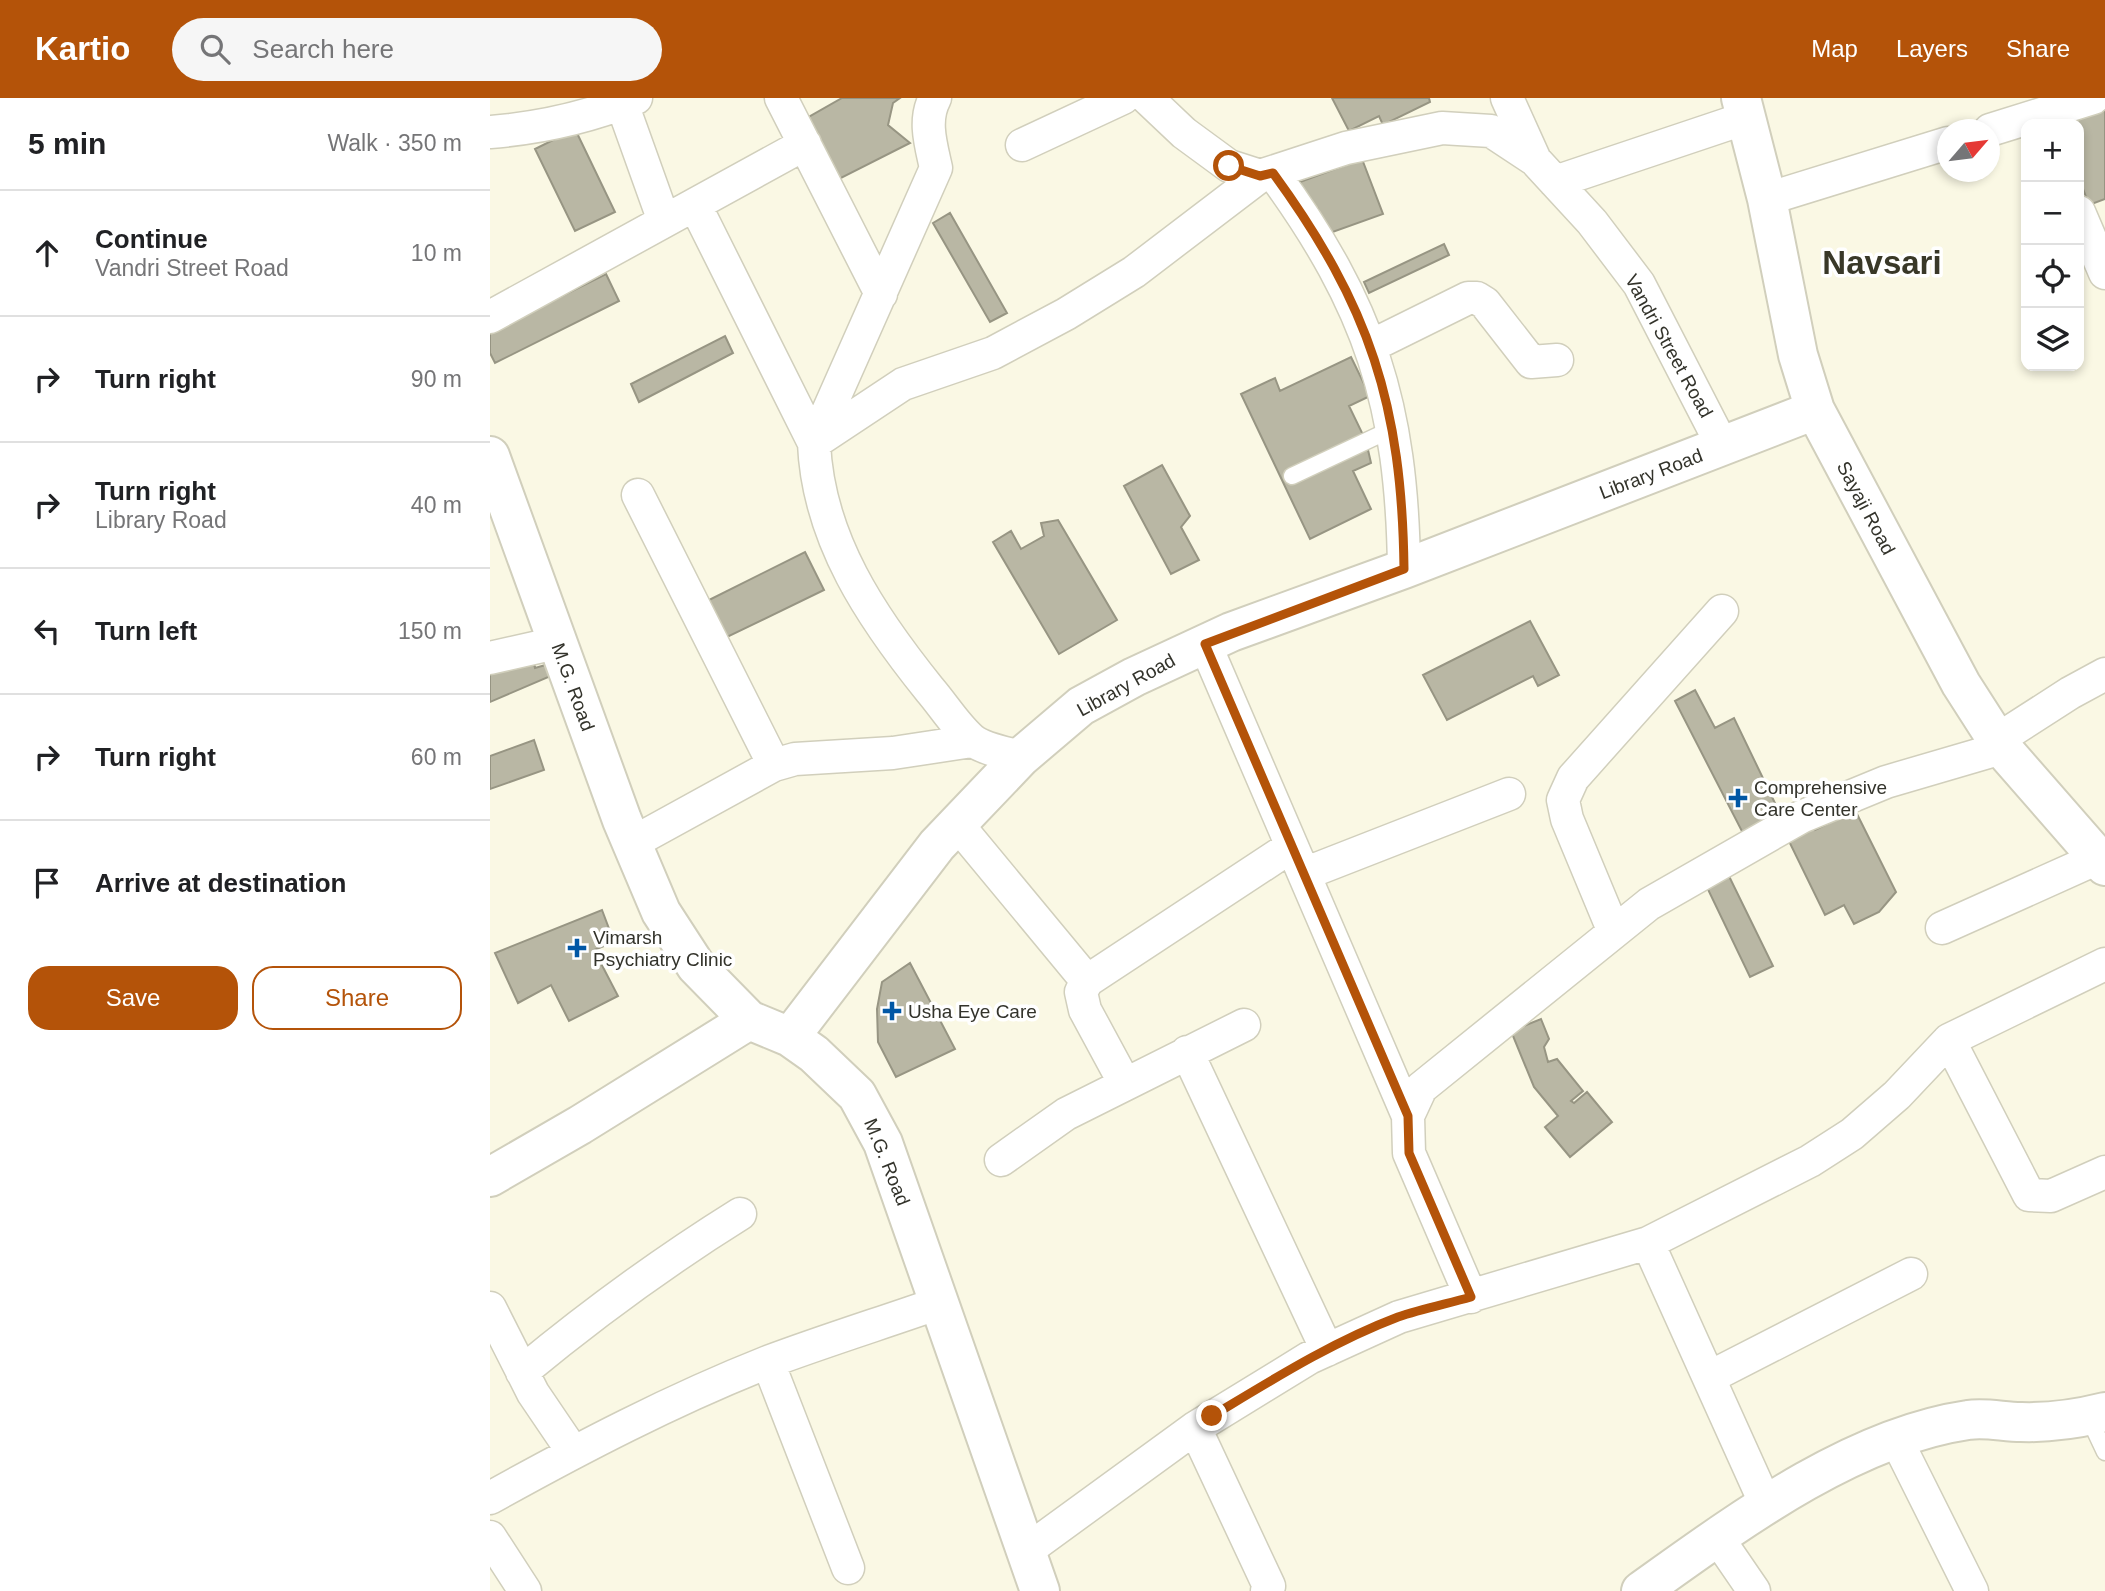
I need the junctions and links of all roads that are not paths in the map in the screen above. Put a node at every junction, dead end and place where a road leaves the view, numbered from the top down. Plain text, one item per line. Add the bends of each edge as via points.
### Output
1 (782, 98) edge
2 (935, 98) edge
3 (1123, 98) edge
4 (1147, 98) edge
5 (1507, 98) edge
6 (2093, 98) edge
7 (625, 100) edge
8 (1743, 108) edge
9 (2029, 113) edge
10 (2000, 126) edge
11 (490, 132) edge
12 (805, 144) junction
13 (1023, 145) dead end
14 (1937, 146) edge
15 (1545, 171) junction
16 (1266, 175) junction
17 (1767, 199) junction
18 (695, 205) junction
19 (664, 221) junction
20 (2084, 224) edge
21 (2105, 273) edge
22 (881, 294) junction
23 (490, 317) edge
24 (1371, 346) junction
25 (1556, 360) dead end
26 (1815, 410) junction
27 (1394, 428) junction
28 (814, 443) junction
29 (1723, 447) junction
30 (490, 456) edge
31 (1293, 476) dead end
32 (638, 495) dead end
33 (497, 499) edge
34 (1404, 569) junction
35 (1722, 611) dead end
36 (556, 643) junction
37 (1205, 644) junction
38 (490, 658) edge
39 (2105, 674) edge
40 (972, 741) junction
41 (2000, 744) junction
42 (1021, 757) junction
43 (774, 765) junction
44 (1509, 794) dead end
45 (957, 824) junction
46 (632, 843) junction
47 (1292, 846) junction
48 (2102, 862) edge
49 (1304, 874) junction
50 (1942, 928) dead end
51 (1614, 932) junction
52 (2105, 964) edge
53 (1087, 981) junction
54 (741, 1012) junction
55 (1244, 1025) dead end
56 (790, 1038) junction
57 (1949, 1040) junction
58 (1187, 1052) junction
59 (1125, 1084) junction
60 (1408, 1116) junction
61 (490, 1153) edge
62 (1001, 1160) dead end
63 (2105, 1172) edge
64 (490, 1177) edge
65 (740, 1214) dead end
66 (1648, 1243) junction
67 (1911, 1274) dead end
68 (1471, 1297) junction
69 (939, 1303) junction
70 (490, 1308) edge
71 (1327, 1350) junction
72 (768, 1362) junction
73 (522, 1372) junction
74 (1710, 1377) junction
75 (2096, 1414) edge
76 (1195, 1427) junction
77 (1896, 1439) junction
78 (573, 1452) junction
79 (2105, 1452) edge
80 (490, 1498) edge
81 (1767, 1507) junction
82 (490, 1536) edge
83 (1717, 1537) junction
84 (1026, 1550) junction
85 (848, 1568) dead end
86 (1269, 1589) edge
87 (525, 1591) edge
88 (1040, 1591) edge
89 (1641, 1591) edge
90 (1754, 1591) edge
91 (1972, 1591) edge

1 - 12 street
2 - 22 street via 928,130 936,168
3 - 13 street
4 - 16 street via 1229,166
5 - 15 street
6 - 9 street
7 - 11 street via 535,128
7 - 19 street
8 - 15 street
8 - 17 street, Sayaji Road
9 - 10 street
12 - 18 street
12 - 22 street
14 - 17 street
15 - 16 street, Vandri Street Road via 1491,131 1443,128 1346,148
15 - 29 street, Vandri Street Road via 1592,222 1639,284
16 - 24 street via 1315,231
16 - 28 street, Vandri Street Road via 1134,272 1066,314 993,353 902,384
17 - 26 street, Sayaji Road via 1798,355
18 - 19 street
18 - 28 street
19 - 23 street
20 - 21 street
22 - 28 street
24 - 25 street via 1468,298 1477,298 1531,362
24 - 27 street
26 - 29 street, Library Road
26 - 41 street, Sayaji Road via 1955,672
27 - 31 lane
27 - 34 street via 1404,498
28 - 40 street via 822,504 839,553 879,621
29 - 34 street, Library Road
30 - 33 street, M.G. Road
32 - 43 street
33 - 36 street, M.G. Road
34 - 37 street, Library Road
35 - 51 street via 1573,778 1563,800
36 - 38 street
36 - 46 street, M.G. Road
37 - 42 street, Library Road via 1081,706
37 - 47 street
39 - 41 street via 2070,692
40 - 42 street
40 - 43 street via 893,753 795,758
41 - 48 street, Sayaji Road
41 - 51 street via 1886,782 1801,817 1649,904
42 - 45 street, Library Road
43 - 46 street
44 - 49 street
45 - 53 street
45 - 56 street, Library Road
46 - 54 street, M.G. Road via 661,912 696,966
47 - 49 street
47 - 53 street
48 - 50 street
49 - 60 street
51 - 60 street via 1421,1088
52 - 57 street
53 - 59 street via 1081,992 1085,1010
54 - 56 street, M.G. Road
54 - 61 street
54 - 64 street via 580,1125
55 - 58 street
56 - 69 street, M.G. Road via 857,1095 883,1143
57 - 63 street via 2029,1195 2051,1196
57 - 66 street via 1874,1117 1842,1141
58 - 59 street
58 - 71 street
59 - 62 street via 1066,1114
60 - 68 street via 1409,1153
65 - 73 street via 664,1262
66 - 68 street
66 - 74 street
67 - 74 street
68 - 71 street via 1399,1317
69 - 72 street
69 - 84 street, M.G. Road
70 - 73 street
71 - 76 street
72 - 78 street
72 - 85 street
73 - 78 street
74 - 81 street
75 - 77 street via 2070,1421 1970,1419
75 - 79 lane
76 - 84 street
76 - 86 street
77 - 81 street via 1845,1459
77 - 91 street
78 - 80 street
81 - 83 street
82 - 87 street
83 - 89 street
83 - 90 street
84 - 88 street, M.G. Road

